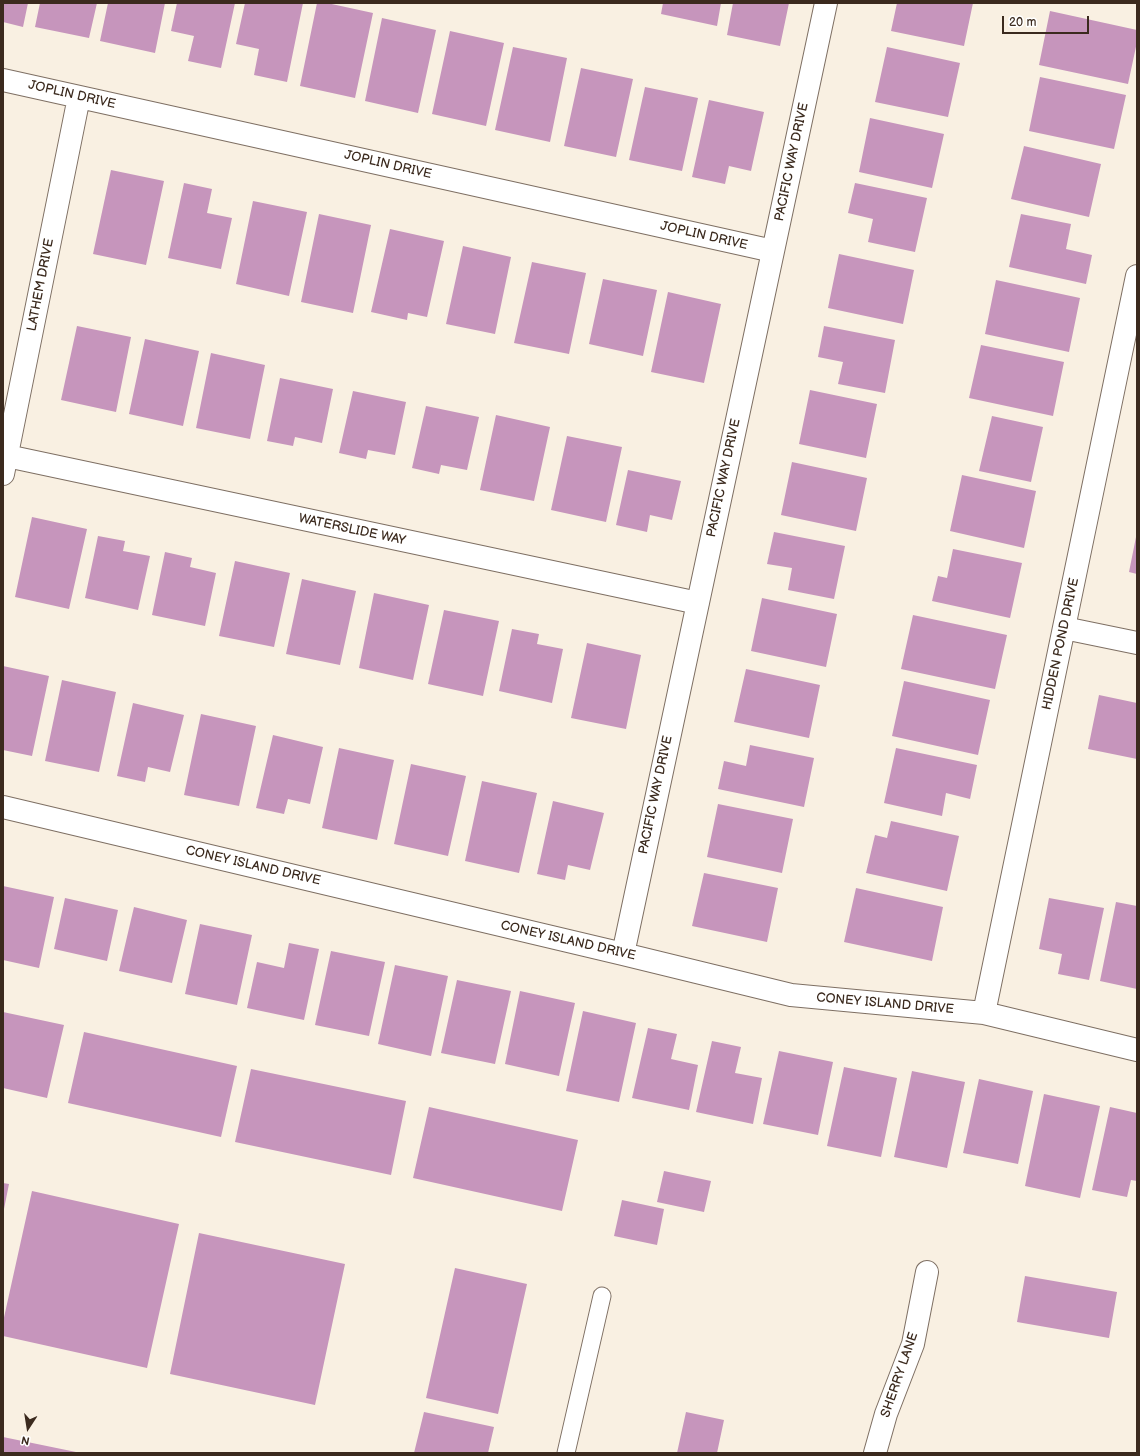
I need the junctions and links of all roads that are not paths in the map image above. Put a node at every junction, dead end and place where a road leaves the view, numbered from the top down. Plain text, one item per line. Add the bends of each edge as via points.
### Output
1 (826, 3) edge
2 (3, 80) edge
3 (79, 97) junction
4 (773, 251) junction
5 (1137, 276) edge
6 (5, 465) edge
7 (698, 603) junction
8 (1064, 628) junction
9 (1137, 643) edge
10 (3, 807) edge
11 (623, 954) junction
12 (984, 1013) junction
13 (1137, 1050) edge
14 (927, 1272) dead end
15 (602, 1296) dead end
16 (566, 1453) edge
17 (875, 1453) edge

1 - 4 street, PACIFIC WAY DRIVE
2 - 3 street, JOPLIN DRIVE
3 - 4 street, JOPLIN DRIVE
3 - 6 street, LATHEM DRIVE
4 - 7 street, PACIFIC WAY DRIVE
5 - 8 street, HIDDEN POND DRIVE
6 - 7 street, WATERSLIDE WAY
7 - 11 street, PACIFIC WAY DRIVE
8 - 9 street
8 - 12 street, HIDDEN POND DRIVE
10 - 11 street, CONEY ISLAND DRIVE
11 - 12 street, CONEY ISLAND DRIVE via 791,995
12 - 13 street, CONEY ISLAND DRIVE
14 - 17 street, SHERRY LANE via 913,1344 886,1414
15 - 16 lane

